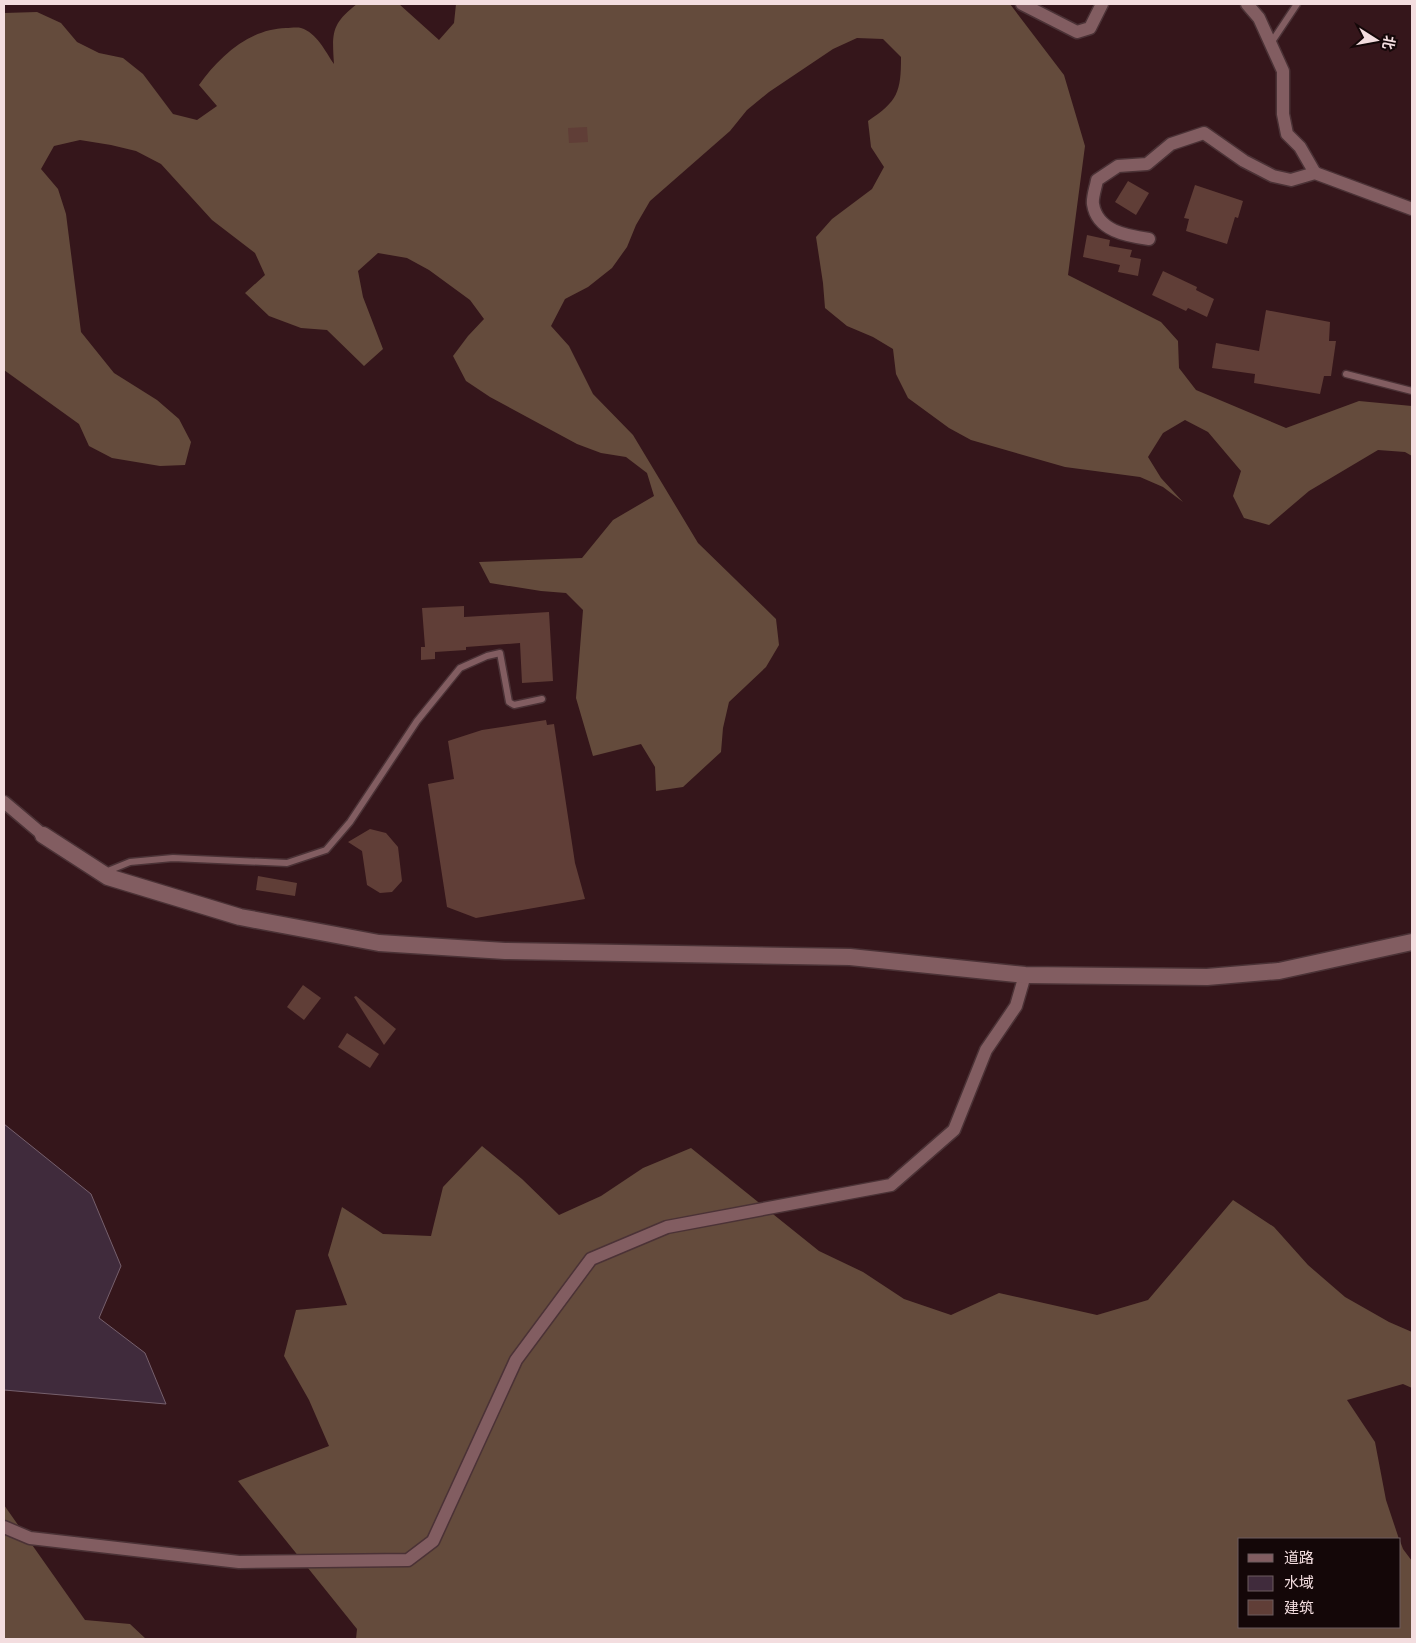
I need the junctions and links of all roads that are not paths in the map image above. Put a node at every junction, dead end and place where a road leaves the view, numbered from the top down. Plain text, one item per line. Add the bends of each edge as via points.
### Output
1 (1022, 4) edge
2 (1102, 4) edge
3 (1246, 4) edge
4 (1297, 4) edge
5 (1271, 44) junction
6 (1314, 173) junction
7 (1412, 209) edge
8 (1149, 239) dead end
9 (1346, 374) dead end
10 (1412, 391) edge
11 (542, 699) dead end
12 (4, 802) edge
13 (43, 835) joint
14 (102, 873) junction
15 (1412, 942) edge
16 (1025, 975) junction
17 (4, 1527) edge

1 - 2 street via 1077,32 1090,28
3 - 5 street via 1259,18
4 - 5 lane
5 - 6 street via 1283,71 1283,114 1287,134 1300,147
6 - 7 street
6 - 8 street via 1291,180 1273,176 1244,161 1204,133 1170,144 1147,164 1118,166 1098,180 1092,203 1099,219 1119,235
9 - 10 lane
11 - 14 lane via 514,705 509,702 500,653 460,668 417,722 350,822 326,850 287,863 173,858 130,862
12 - 13 street
13 - 14 street
14 - 16 street via 240,917 379,943 506,951 850,957
15 - 16 street via 1279,971 1207,976
16 - 17 street via 1016,1006 986,1050 954,1130 891,1185 667,1227 591,1259 516,1360 432,1540 408,1560 238,1562 30,1538

